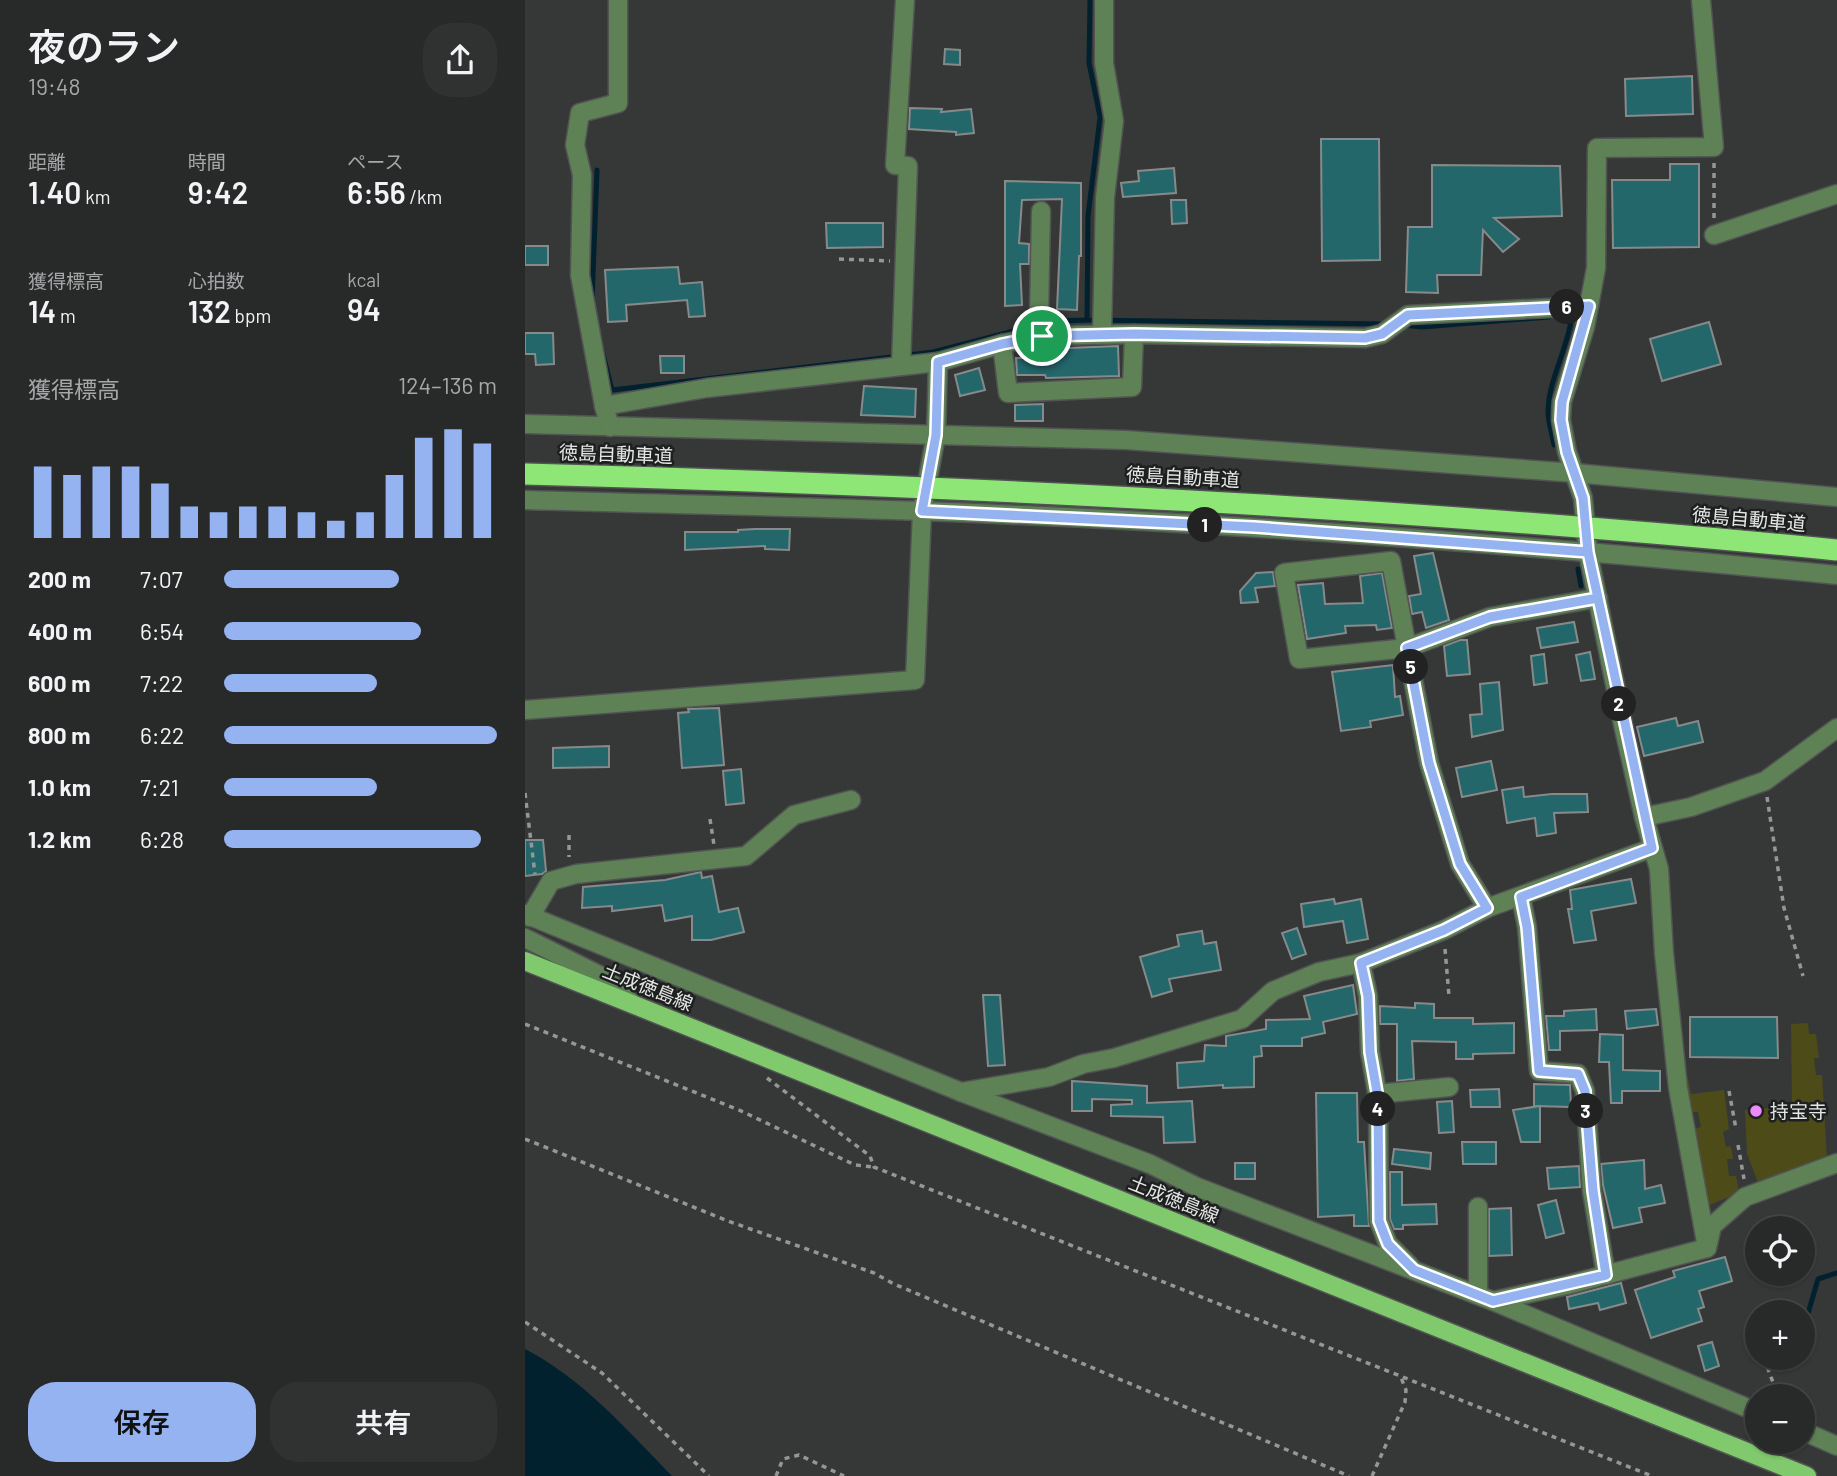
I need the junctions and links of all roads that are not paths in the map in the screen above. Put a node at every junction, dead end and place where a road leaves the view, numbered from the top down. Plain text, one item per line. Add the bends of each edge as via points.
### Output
1 (618, 0) edge
2 (905, 0) edge
3 (1104, 0) edge
4 (1701, 0) edge
5 (1837, 194) edge
6 (1041, 211) dead end
7 (1714, 236) road end
8 (1589, 306) junction
9 (1102, 324) junction
10 (1040, 327) junction
11 (1134, 334) junction
12 (1002, 344) junction
13 (902, 359) junction
14 (938, 362) junction
15 (604, 406) junction
16 (525, 424) edge
17 (610, 427) junction
18 (936, 435) junction
19 (1575, 473) junction
20 (525, 474) edge
21 (1837, 497) edge
22 (525, 500) edge
23 (922, 511) junction
24 (1837, 550) edge
25 (1588, 552) junction
26 (1837, 575) edge
27 (1598, 598) junction
28 (1407, 648) junction
29 (525, 710) edge
30 (1837, 729) edge
31 (851, 800) dead end
32 (1644, 817) junction
33 (1652, 848) junction
34 (1521, 897) junction
35 (1487, 908) junction
36 (530, 913) edge
37 (525, 938) edge
38 (525, 961) edge
39 (1361, 963) junction
40 (632, 1004) junction
41 (1449, 1087) dead end
42 (961, 1092) junction
43 (1377, 1094) junction
44 (1837, 1163) edge
45 (1478, 1207) dead end
46 (1707, 1248) junction
47 (1414, 1270) junction
48 (1606, 1275) junction
49 (1486, 1298) junction
50 (1745, 1407) edge
51 (1815, 1436) edge
52 (1837, 1446) edge
53 (1807, 1476) edge

1 - 15 street via 618,103 580,113 575,145 582,175 580,275
2 - 13 street via 895,164 908,166
3 - 9 street via 1104,63 1114,121 1105,197
4 - 8 street via 1714,147 1597,148 1597,268
5 - 7 street
6 - 10 street
8 - 11 street via 1408,315 1382,334 1365,338
8 - 19 street via 1562,402 1561,420
9 - 10 street
9 - 11 street
10 - 12 street
11 - 12 street via 1132,387 1007,393
12 - 14 street
13 - 14 street
13 - 15 street
14 - 18 street
15 - 17 street
16 - 17 street
17 - 18 street
18 - 19 street via 1126,440
18 - 23 street
19 - 21 street
19 - 25 street via 1583,498
20 - 24 highway, 徳島自動車道, bridge via 1208,500 1445,515
22 - 23 street
23 - 25 street via 1254,527
23 - 29 street via 915,680
25 - 26 street
25 - 27 street
27 - 28 street via 1490,617
27 - 32 street
28 - 28 street via 1299,659 1284,573 1391,561
28 - 35 street via 1429,763 1460,864
30 - 32 street via 1765,781 1691,807
31 - 36 street via 794,815 746,856 551,881
32 - 33 street
33 - 34 street
33 - 46 street via 1660,869 1678,1088
34 - 35 street
34 - 48 street via 1539,1071 1578,1074 1585,1091
35 - 39 street
36 - 42 street
37 - 40 street via 605,978
38 - 40 main road, 土成徳島線
39 - 42 street via 1319,972 1273,991 1242,1019 1049,1077
39 - 43 street
40 - 53 main road, 土成徳島線
41 - 43 street
42 - 47 street
43 - 47 street via 1379,1221 1388,1244
44 - 46 street via 1745,1197 1712,1226
45 - 49 street
46 - 48 street
47 - 49 street
48 - 49 street
49 - 50 street
51 - 52 street

